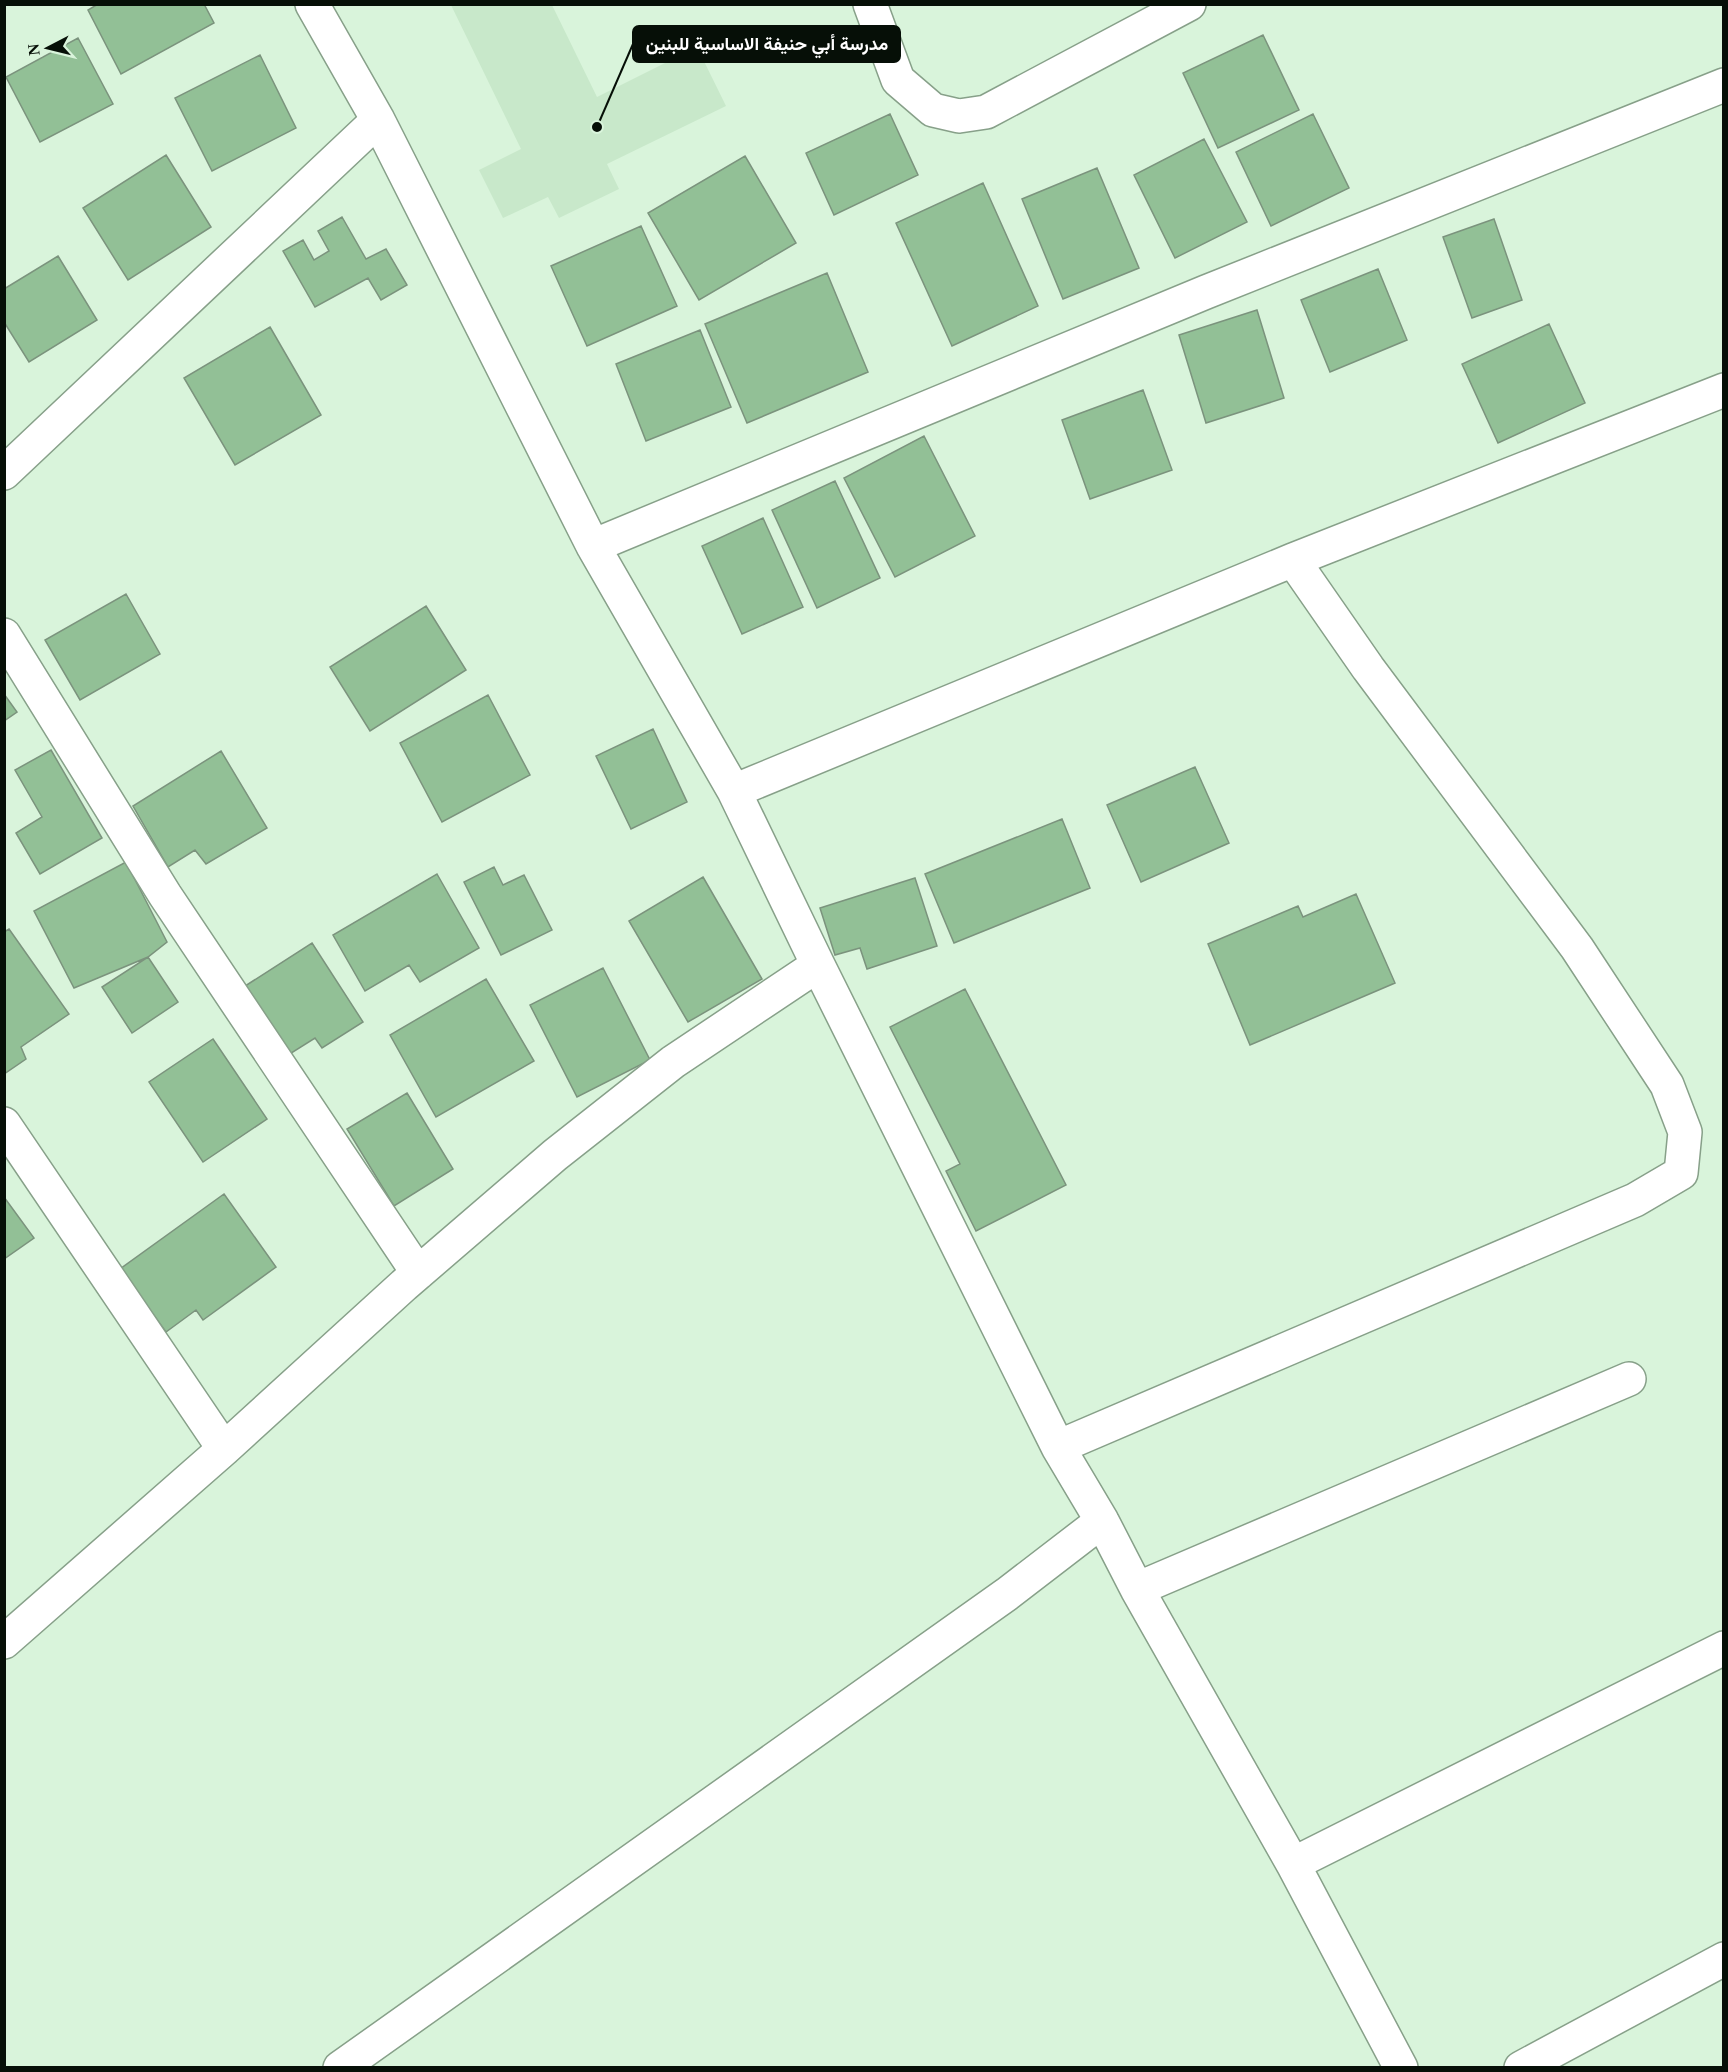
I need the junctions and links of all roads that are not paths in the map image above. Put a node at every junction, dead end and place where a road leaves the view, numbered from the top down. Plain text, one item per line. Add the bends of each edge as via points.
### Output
1 (312, 4) edge
2 (870, 4) edge
3 (1189, 4) edge
4 (1724, 85) edge
5 (378, 120) junction
6 (1724, 390) edge
7 (4, 473) edge
8 (593, 546) junction
9 (1293, 560) junction
10 (4, 635) edge
11 (734, 791) junction
12 (818, 965) junction
13 (4, 1124) edge
14 (418, 1273) junction
15 (1629, 1379) dead end
16 (1058, 1447) junction
17 (224, 1449) junction
18 (1102, 1521) junction
19 (1137, 1589) junction
20 (4, 1642) edge
21 (1724, 1648) edge
22 (1293, 1864) junction
23 (1724, 1959) edge
24 (340, 2067) edge
25 (1401, 2067) edge
26 (1521, 2067) edge

1 - 5 street
2 - 3 street via 898,80 933,110 959,116 986,112
4 - 8 street via 1217,287
5 - 7 street
5 - 8 street
6 - 9 street
8 - 11 street
9 - 11 street
9 - 16 street via 1368,668 1577,948 1667,1085 1685,1132 1680,1173 1635,1200
10 - 14 street via 165,895
11 - 12 street
12 - 14 street via 673,1062 555,1155
12 - 16 street
13 - 17 street
14 - 17 street
15 - 19 street
16 - 18 street
17 - 20 street
18 - 19 street
18 - 24 street via 998,1601
19 - 22 street
21 - 22 street
22 - 25 street
23 - 26 street

